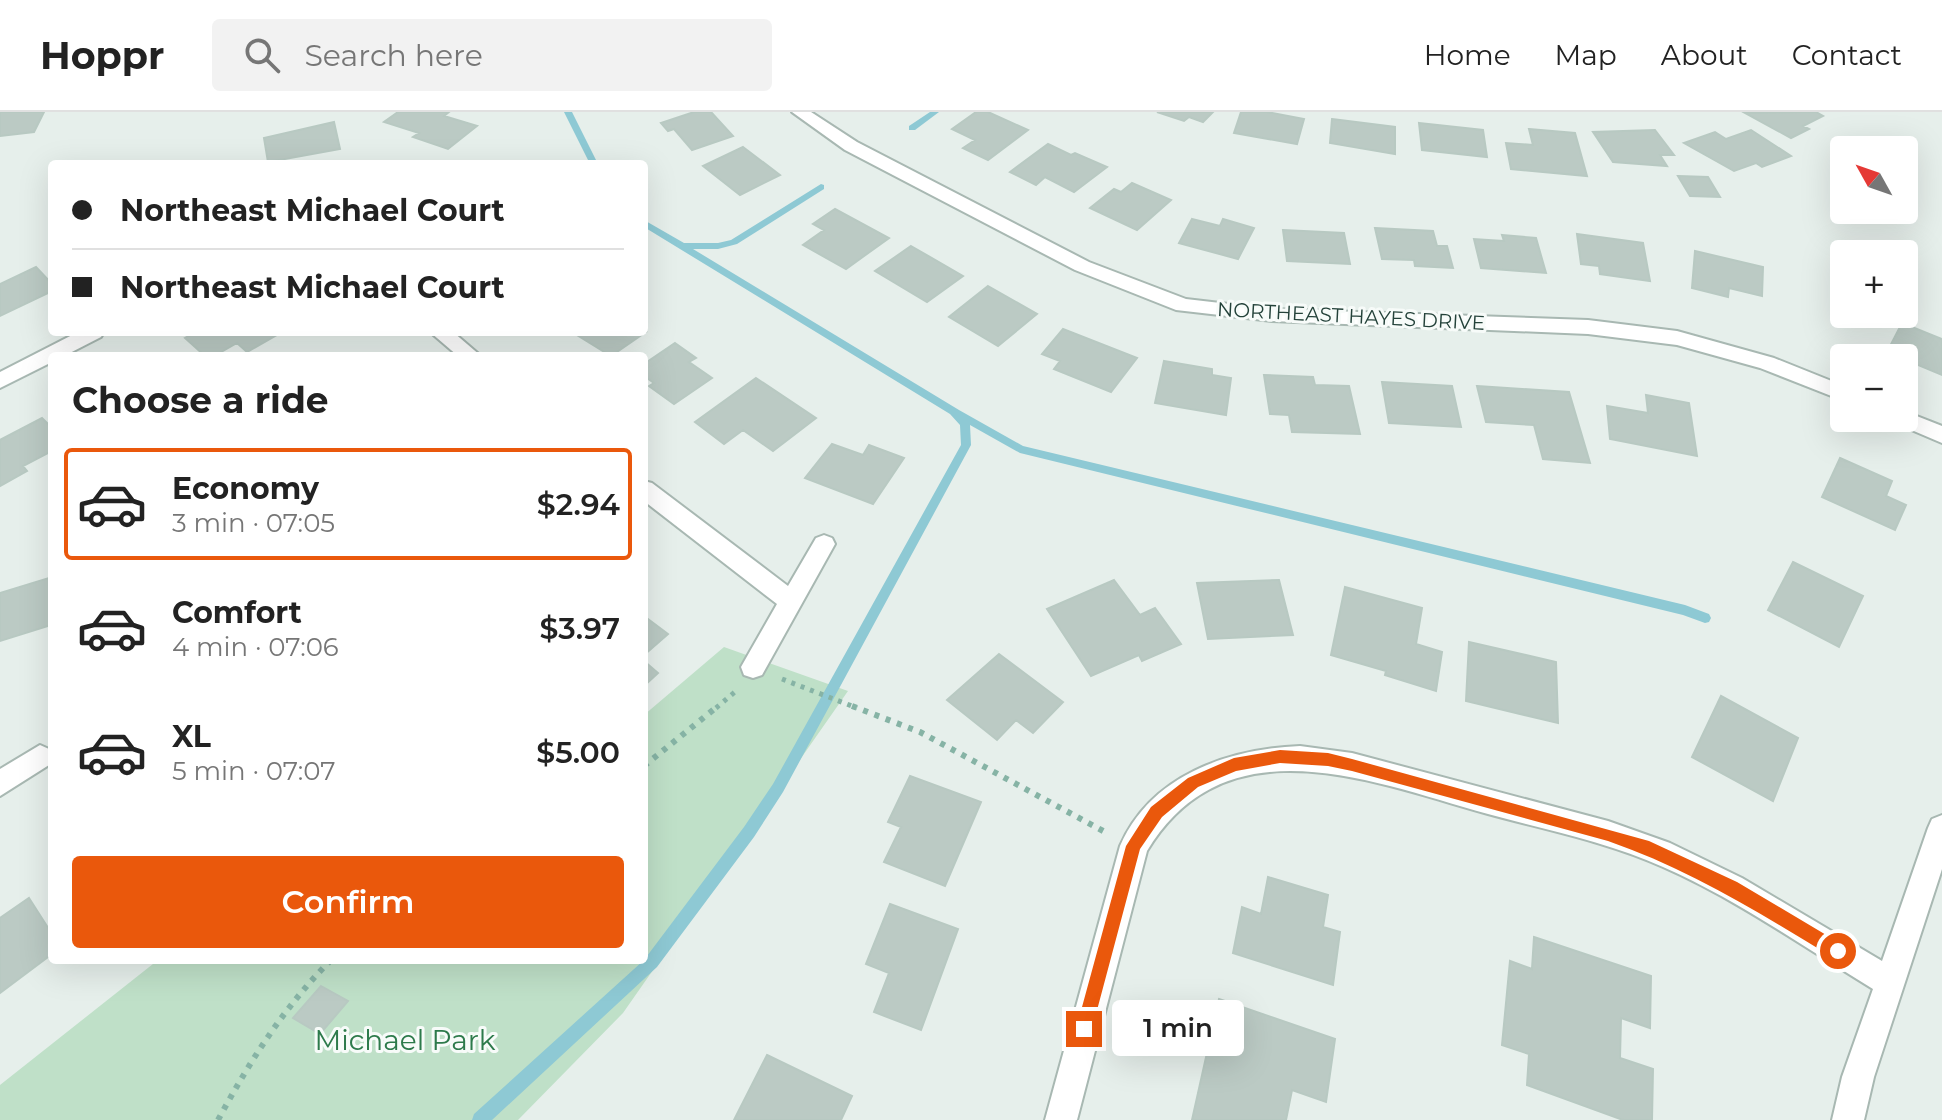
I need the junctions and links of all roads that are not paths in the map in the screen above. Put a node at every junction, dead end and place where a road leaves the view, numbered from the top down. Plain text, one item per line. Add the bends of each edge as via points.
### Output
1 (800, 112) edge
2 (86, 336) edge
3 (445, 336) edge
4 (56, 352) edge
5 (466, 352) edge
6 (48, 356) edge
7 (0, 381) edge
8 (1830, 388) edge
9 (1918, 425) edge
10 (1942, 435) edge
11 (648, 492) edge
12 (824, 544) dead end
13 (790, 601) junction
14 (757, 676) road end
15 (40, 757) dead end
16 (0, 784) edge
17 (1942, 828) edge
18 (1890, 982) junction
19 (1061, 1120) edge
20 (1848, 1120) edge

1 - 8 street, NORTHEAST HAYES DRIVE via 827,133 1082,266 1183,305 1272,315 1588,327 1677,338 1767,363
2 - 4 street
3 - 5 street
6 - 7 street
9 - 10 street
11 - 13 street
12 - 13 street
13 - 14 street
15 - 16 street
17 - 18 street
18 - 19 street via 1670,856 1608,834 1328,760 1280,757 1234,765 1193,783 1157,812 1134,846
18 - 20 street

